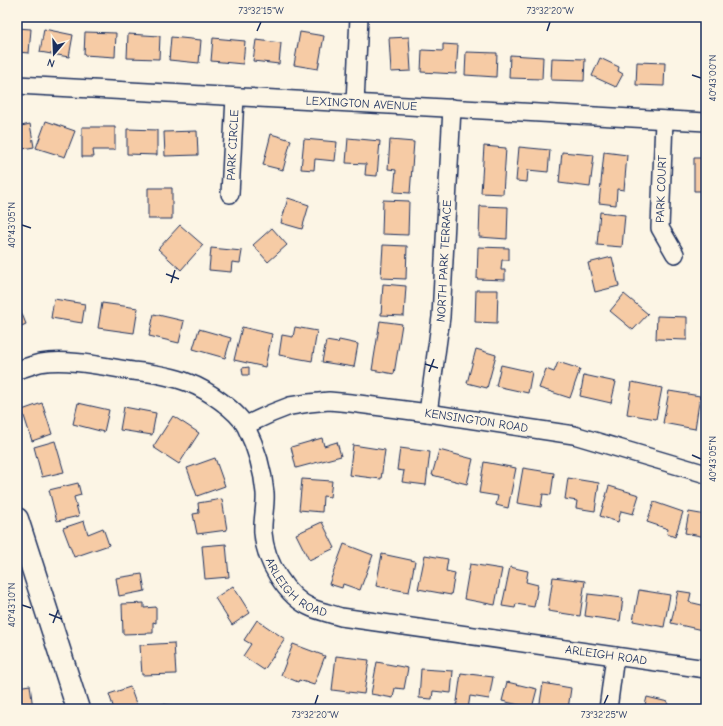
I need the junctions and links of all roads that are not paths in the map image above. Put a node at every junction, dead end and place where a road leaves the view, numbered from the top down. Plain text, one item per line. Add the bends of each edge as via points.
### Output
1 (360, 17) edge
2 (17, 85) edge
3 (235, 97) junction
4 (355, 103) junction
5 (452, 108) junction
6 (664, 120) junction
7 (706, 122) edge
8 (230, 194) dead end
9 (675, 254) dead end
10 (17, 370) edge
11 (428, 413) junction
12 (246, 425) junction
13 (706, 474) edge
14 (17, 519) edge
15 (615, 656) junction
16 (706, 669) edge
17 (78, 709) edge
18 (608, 709) edge

1 - 4 street
2 - 3 street, LEXINGTON AVENUE
3 - 4 street, LEXINGTON AVENUE
3 - 8 street, PARK CIRCLE
4 - 5 street, LEXINGTON AVENUE
5 - 6 street, LEXINGTON AVENUE
5 - 11 street, NORTH PARK TERRACE via 441,317
6 - 7 street, LEXINGTON AVENUE
6 - 9 street, PARK COURT via 660,228
10 - 12 street, ARLEIGH ROAD via 40,363 59,362 160,374 190,383 208,392 229,407
11 - 12 street, KENSINGTON ROAD via 329,401 309,402 290,406
11 - 13 street, KENSINGTON ROAD via 574,435
12 - 15 street, ARLEIGH ROAD via 263,476 263,533 267,552 284,584 311,608 341,617
14 - 17 main road
15 - 16 street, ARLEIGH ROAD
15 - 18 street

